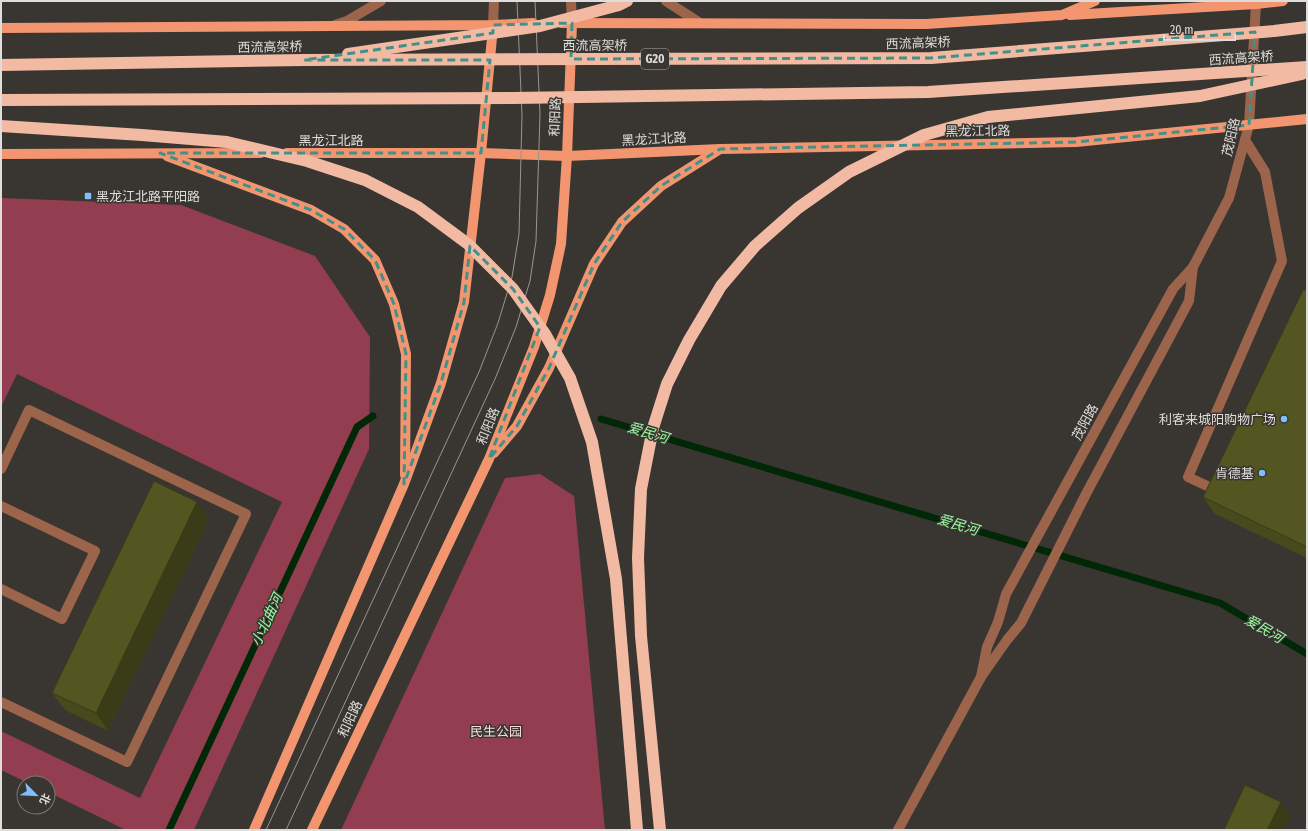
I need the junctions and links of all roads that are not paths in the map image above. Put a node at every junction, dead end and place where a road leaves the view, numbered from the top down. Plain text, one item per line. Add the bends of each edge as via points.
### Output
1 (381, 1) edge
2 (494, 1) edge
3 (571, 1) edge
4 (627, 1) edge
5 (666, 1) edge
6 (1096, 1) edge
7 (1283, 1) edge
8 (1256, 4) junction
9 (1062, 16) junction
10 (572, 23) junction
11 (700, 23) junction
12 (335, 25) junction
13 (493, 25) junction
14 (1307, 27) edge
15 (1, 28) edge
16 (304, 60) junction
17 (1, 65) edge
18 (1307, 67) edge
19 (1307, 72) edge
20 (1, 100) edge
21 (1307, 119) edge
22 (1249, 125) junction
23 (1, 126) edge
24 (1245, 140) junction
25 (720, 149) junction
26 (160, 153) junction
27 (482, 153) junction
28 (1, 154) edge
29 (567, 156) junction
30 (1193, 267) junction
31 (489, 459) junction
32 (1, 469) edge
33 (404, 484) junction
34 (1230, 496) edge
35 (1, 506) edge
36 (1, 590) edge
37 (981, 677) junction
38 (1, 702) edge
39 (254, 830) edge
40 (312, 830) edge
41 (637, 830) edge
42 (660, 830) edge
43 (898, 830) edge

1 - 12 street via 347,21
2 - 13 street
3 - 10 street, 和阳路
4 - 16 highway, bridge via 540,26
5 - 11 street
6 - 9 main road
7 - 8 main road
8 - 9 main road
8 - 22 street, 茂阳路
9 - 11 main road via 926,24
10 - 11 main road
10 - 13 main road
10 - 29 main road, 和阳路
12 - 13 main road
12 - 15 main road
13 - 27 main road
14 - 16 highway, 西流高架桥 / G20, bridge via 931,58
16 - 17 highway, 西流高架桥 / G20, bridge
18 - 20 highway, 西流高架桥, bridge via 928,92 513,98
19 - 42 highway, bridge via 1200,96 988,117 924,135 849,172 798,208 755,246 721,286 688,340 667,384 653,428 641,489 638,558 641,636
21 - 22 main road, 黑龙江北路
22 - 24 street, 茂阳路
22 - 25 main road, 黑龙江北路 via 1076,142
23 - 41 highway, bridge via 226,142 307,161 365,180 418,207 468,244 513,289 545,334 570,378 592,442 616,579
24 - 30 street, 茂阳路 via 1229,198
24 - 34 street via 1265,172 1282,261 1188,476
25 - 29 main road, 黑龙江北路
25 - 31 main road via 662,186 622,222 594,264 549,368 517,426
26 - 27 main road, 黑龙江北路
26 - 28 main road, 黑龙江北路
26 - 33 main road via 311,210 344,229 375,260 394,304 406,354
27 - 29 main road, 黑龙江北路
27 - 33 main road via 464,302 441,383
29 - 31 main road, 和阳路 via 561,244 550,295 534,347
30 - 37 street, 茂阳路 via 1173,289 1006,594 987,647
30 - 37 street, 茂阳路 via 1189,301 1086,494 1021,623
31 - 40 main road, 和阳路
32 - 38 street via 29,410 246,514 127,762
33 - 39 main road
35 - 36 street via 95,551 62,619
37 - 43 street

